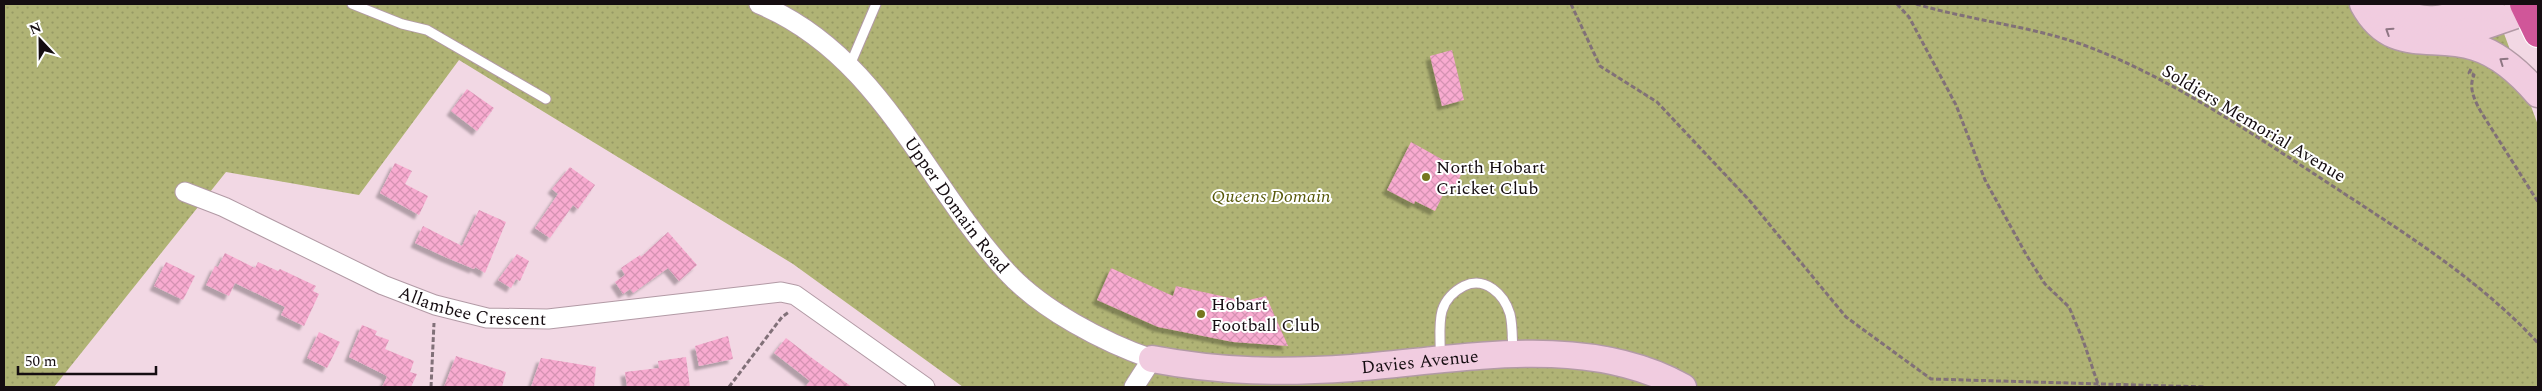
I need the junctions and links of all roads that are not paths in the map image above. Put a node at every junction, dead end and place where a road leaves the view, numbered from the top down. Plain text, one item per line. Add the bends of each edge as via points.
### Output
1 (352, 4) edge
2 (759, 4) edge
3 (876, 4) edge
4 (2363, 4) edge
5 (2391, 4) edge
6 (2472, 4) edge
7 (2491, 4) edge
8 (2527, 5) edge
9 (2449, 18) junction
10 (2538, 33) edge
11 (2425, 42) junction
12 (850, 65) junction
13 (2538, 94) edge
14 (546, 99) dead end
15 (185, 192) dead end
16 (1513, 356) junction
17 (1152, 358) junction
18 (1440, 360) junction
19 (925, 387) edge
20 (1134, 387) edge
21 (1683, 387) edge

1 - 14 lane via 402,24 428,30
2 - 12 street, Upper Domain Road via 815,35
3 - 12 lane
11 -> 4 street via 2395,35 2375,20
5 - 9 street via 2416,19
6 - 9 street
7 - 9 street
8 - 10 highway
8 - 11 street via 2516,15 2448,39
13 -> 11 street via 2504,62 2474,46
12 - 17 street, Upper Domain Road via 896,120 1008,273 1082,328 1116,346
15 - 19 street, Allambee Crescent via 224,207 383,285 434,305 487,318 548,319 781,292 795,295
16 - 18 street, Davies Avenue
16 - 18 lane via 1510,314 1502,298 1490,286 1477,282 1464,286 1446,300 1442,312
16 - 21 street, Davies Avenue via 1554,355 1618,361 1641,367
17 - 18 street, Davies Avenue via 1197,368 1242,372 1351,368
17 - 20 street

